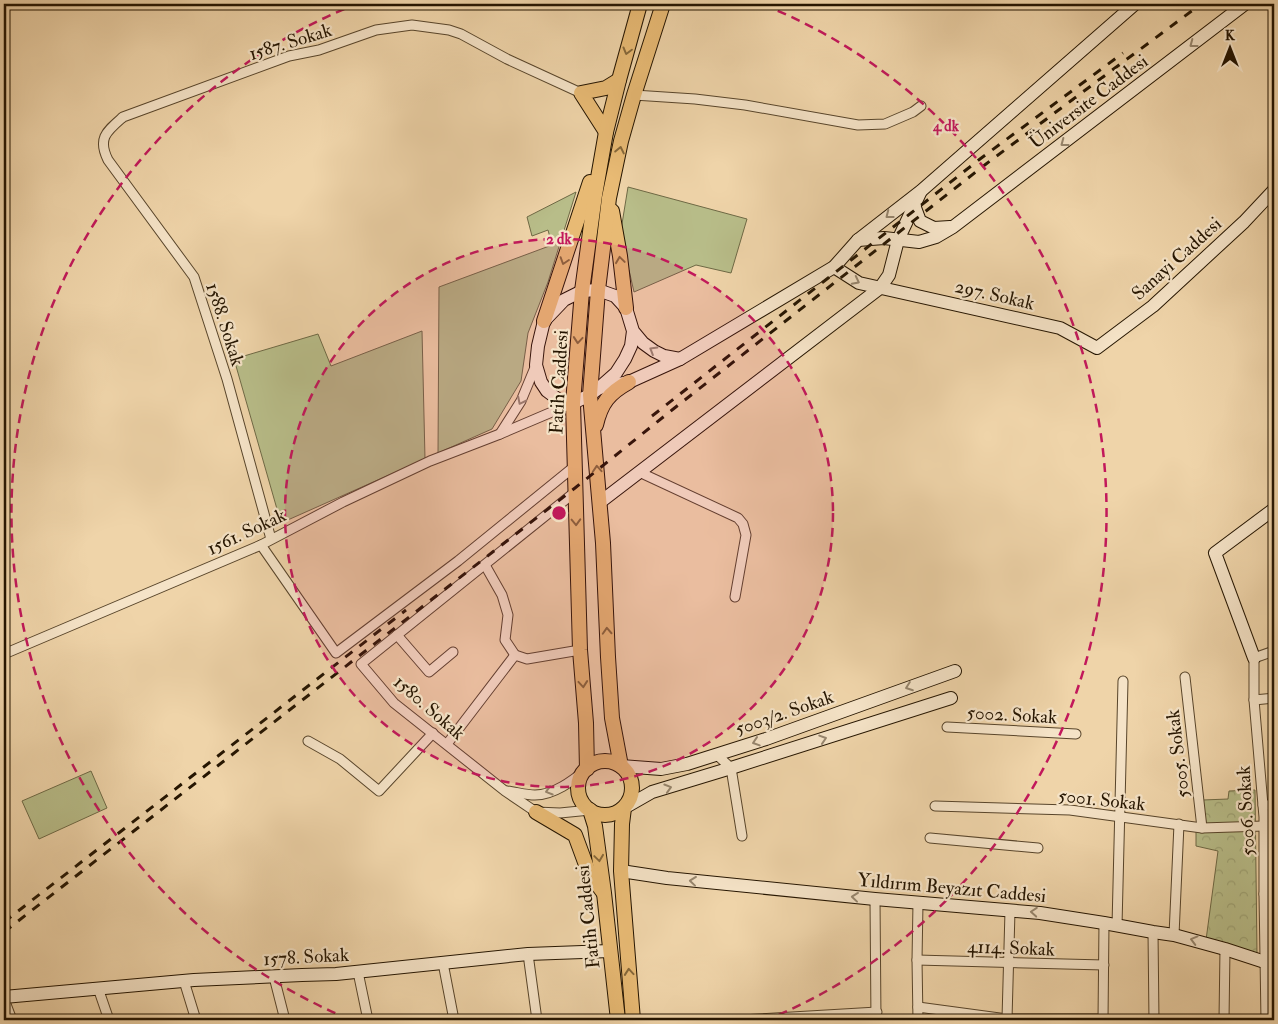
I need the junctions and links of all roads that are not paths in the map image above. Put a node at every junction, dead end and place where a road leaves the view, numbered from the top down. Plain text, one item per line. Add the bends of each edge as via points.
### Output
1 (640, 4) edge
2 (663, 4) edge
3 (1135, 4) edge
4 (1245, 4) edge
5 (619, 80) junction
6 (581, 93) junction
7 (634, 95) junction
8 (922, 106) dead end
9 (606, 132) junction
10 (103, 142) joint
11 (1274, 190) edge
12 (921, 191) junction
13 (610, 198) junction
14 (914, 205) junction
15 (953, 227) junction
16 (858, 240) junction
17 (898, 240) junction
18 (834, 268) junction
19 (880, 288) junction
20 (598, 290) junction
21 (582, 291) junction
22 (626, 308) junction
23 (544, 321) junction
24 (633, 331) junction
25 (1097, 348) joint
26 (680, 359) junction
27 (536, 365) junction
28 (629, 382) junction
29 (595, 392) junction
30 (573, 403) junction
31 (594, 433) junction
32 (500, 434) junction
33 (575, 466) junction
34 (639, 472) junction
35 (575, 492) junction
36 (599, 503) junction
37 (1274, 509) edge
38 (271, 538) junction
39 (261, 545) junction
40 (485, 565) junction
41 (735, 597) dead end
42 (397, 636) junction
43 (580, 650) junction
44 (1274, 651) edge
45 (453, 652) dead end
46 (4, 654) edge
47 (515, 655) junction
48 (1254, 658) junction
49 (955, 671) dead end
50 (1185, 677) dead end
51 (1123, 681) dead end
52 (951, 698) dead end
53 (1274, 698) edge
54 (1254, 700) junction
55 (947, 727) dead end
56 (433, 733) junction
57 (1076, 734) dead end
58 (308, 741) dead end
59 (447, 744) junction
60 (717, 755) junction
61 (621, 766) junction
62 (732, 768) junction
63 (587, 769) junction
64 (505, 791) junction
65 (1262, 805) junction
66 (1274, 805) edge
67 (935, 806) dead end
68 (624, 808) junction
69 (590, 810) junction
70 (536, 812) junction
71 (1119, 817) junction
72 (1179, 824) junction
73 (1264, 826) junction
74 (1202, 828) junction
75 (742, 836) dead end
76 (930, 838) dead end
77 (1038, 848) dead end
78 (621, 871) junction
79 (604, 893) junction
80 (1264, 894) junction
81 (1274, 894) edge
82 (875, 899) junction
83 (918, 903) junction
84 (1010, 911) junction
85 (1111, 924) junction
86 (1153, 932) junction
87 (1174, 935) junction
88 (1225, 949) junction
89 (610, 951) junction
90 (528, 954) junction
91 (916, 960) junction
92 (443, 963) junction
93 (1009, 964) junction
94 (1270, 964) edge
95 (1104, 966) junction
96 (358, 972) junction
97 (274, 977) junction
98 (184, 981) junction
99 (98, 988) junction
100 (4, 998) edge
101 (918, 1007) junction
102 (877, 1016) edge
103 (1007, 1018) junction
104 (12, 1020) edge
105 (109, 1020) edge
106 (196, 1020) edge
107 (285, 1020) edge
108 (368, 1020) edge
109 (454, 1020) edge
110 (537, 1020) edge
111 (618, 1020) edge
112 (633, 1020) edge
113 (742, 1020) edge
114 (918, 1020) edge
115 (1104, 1020) edge
116 (1154, 1020) edge
117 (1224, 1020) edge
118 (1266, 1020) edge

1 -> 5 main road, Fatih Caddesi
2 - 7 main road
3 - 12 main road
4 -> 15 main road, Üniversite Caddesi
5 - 6 main road via 606,88
5 - 9 main road, Fatih Caddesi
6 - 9 main road
6 - 10 street, 1587. Sokak via 461,34 412,26 376,30 319,50 289,56 123,116 109,129
7 - 8 street via 745,105 858,125 885,124
13 -> 7 main road
9 - 21 main road, Fatih Caddesi
9 -> 23 main road
10 - 38 street, 1588. Sokak via 108,160 194,277 227,379
11 - 25 main road, Sanayi Caddesi via 1153,306
12 - 14 main road
12 -> 16 main road
13 - 20 main road, Fatih Caddesi
22 -> 13 main road
14 - 15 main road via 920,221 934,228
14 - 17 main road
15 - 17 main road, Üniversite Caddesi via 919,242
16 - 17 main road, Üniversite Caddesi
16 - 18 main road
17 - 19 main road via 889,275
18 -> 19 main road via 858,283
18 - 26 main road
19 - 25 main road, 297. Sokak via 1060,328
19 - 34 main road
20 - 21 main road
20 - 22 main road via 615,296
20 - 29 main road, Fatih Caddesi
21 - 23 main road via 564,300
21 -> 30 main road, Fatih Caddesi
22 - 24 main road
23 - 27 main road
26 -> 24 main road via 654,351
24 - 29 main road via 625,359 616,373
26 - 28 main road
27 - 30 main road via 547,391 559,400
27 -> 32 street via 521,401
28 - 29 main road
28 - 31 main road via 606,400 598,413
29 - 30 main road
29 - 31 main road, Fatih Caddesi
30 - 32 street, 1561. Sokak
30 - 33 main road, Fatih Caddesi
36 -> 31 main road, Fatih Caddesi
32 - 38 street, 1561. Sokak via 430,461
33 - 35 main road, Fatih Caddesi
33 - 39 street via 458,561 336,653
34 - 36 main road
34 - 41 street via 738,518 746,536
35 - 40 street, 1580. Sokak
35 -> 43 main road, Fatih Caddesi
61 -> 36 main road, Fatih Caddesi via 612,718
37 - 48 main road via 1215,553
38 - 39 street, 1561. Sokak
39 - 46 street, 1561. Sokak
40 - 42 street, 1580. Sokak
40 - 47 street via 502,595 508,615 505,640
42 - 45 street via 429,672
42 - 56 street, 1580. Sokak via 361,664 394,703
43 - 47 street via 527,659
43 -> 63 main road, Fatih Caddesi
44 - 48 street
47 - 59 street
48 - 54 street, 5006. Sokak
49 -> 60 main road, 5003/2. Sokak
50 - 74 street, 5005. Sokak
51 - 71 street
62 -> 52 main road, 5003/2. Sokak
53 - 54 street
54 - 65 street, 5006. Sokak
55 - 57 street, 5002. Sokak
56 - 58 street via 379,791 340,759
56 - 59 street, 1580. Sokak
59 - 64 street, 1580. Sokak
60 - 61 main road, 5003/2. Sokak via 661,769
60 - 62 street
61 - 63 main road via 604,762
61 - 68 main road via 632,786 632,794
68 -> 62 main road, 5003/2. Sokak via 652,792
62 - 75 street
63 -> 64 street via 559,788 535,795
63 - 69 main road via 578,790 584,805
64 - 70 street, 1580. Sokak
65 - 66 street
65 - 73 street, 5006. Sokak
67 - 71 street, 5001. Sokak via 1070,810
68 - 69 main road via 607,815
68 - 78 main road, Fatih Caddesi
69 - 70 street
69 -> 79 main road, Fatih Caddesi
70 - 79 main road via 575,835 588,873
71 - 72 street, 5001. Sokak
71 - 85 street
72 - 74 street, 5001. Sokak
72 - 87 street
73 - 74 street, 5001. Sokak
73 - 80 street, 5006. Sokak
76 - 77 street
82 -> 78 main road, Yıldırım Beyazıt Caddesi
112 -> 78 main road, Fatih Caddesi
79 - 89 main road, Fatih Caddesi
80 - 81 street
80 - 94 street, 5006. Sokak
82 - 83 main road, Yıldırım Beyazıt Caddesi
82 - 102 street
83 - 84 main road, Yıldırım Beyazıt Caddesi
83 - 91 street
85 -> 84 main road, Yıldırım Beyazıt Caddesi
84 - 93 street
85 - 86 main road, Yıldırım Beyazıt Caddesi
85 - 95 street
86 - 87 main road, Yıldırım Beyazıt Caddesi
86 - 116 street
88 -> 87 main road, Yıldırım Beyazıt Caddesi
88 - 94 main road, Yıldırım Beyazıt Caddesi
88 - 117 street
89 - 90 main road, 1578. Sokak
89 - 111 main road, Fatih Caddesi
90 - 92 main road, 1578. Sokak
90 - 110 street
91 - 93 street, 4114. Sokak
91 - 101 street
92 - 96 main road, 1578. Sokak
92 - 109 street
93 - 95 street, 4114. Sokak
93 - 103 street
94 - 118 street, 5006. Sokak
95 - 115 street
96 - 97 main road, 1578. Sokak
96 - 108 street
97 - 98 main road, 1578. Sokak
97 - 107 street
98 - 99 main road, 1578. Sokak
98 - 106 street
99 - 100 main road, 1578. Sokak
99 - 105 street
100 - 104 street
101 - 103 street
101 - 114 street
102 - 113 street
103 - 115 street

